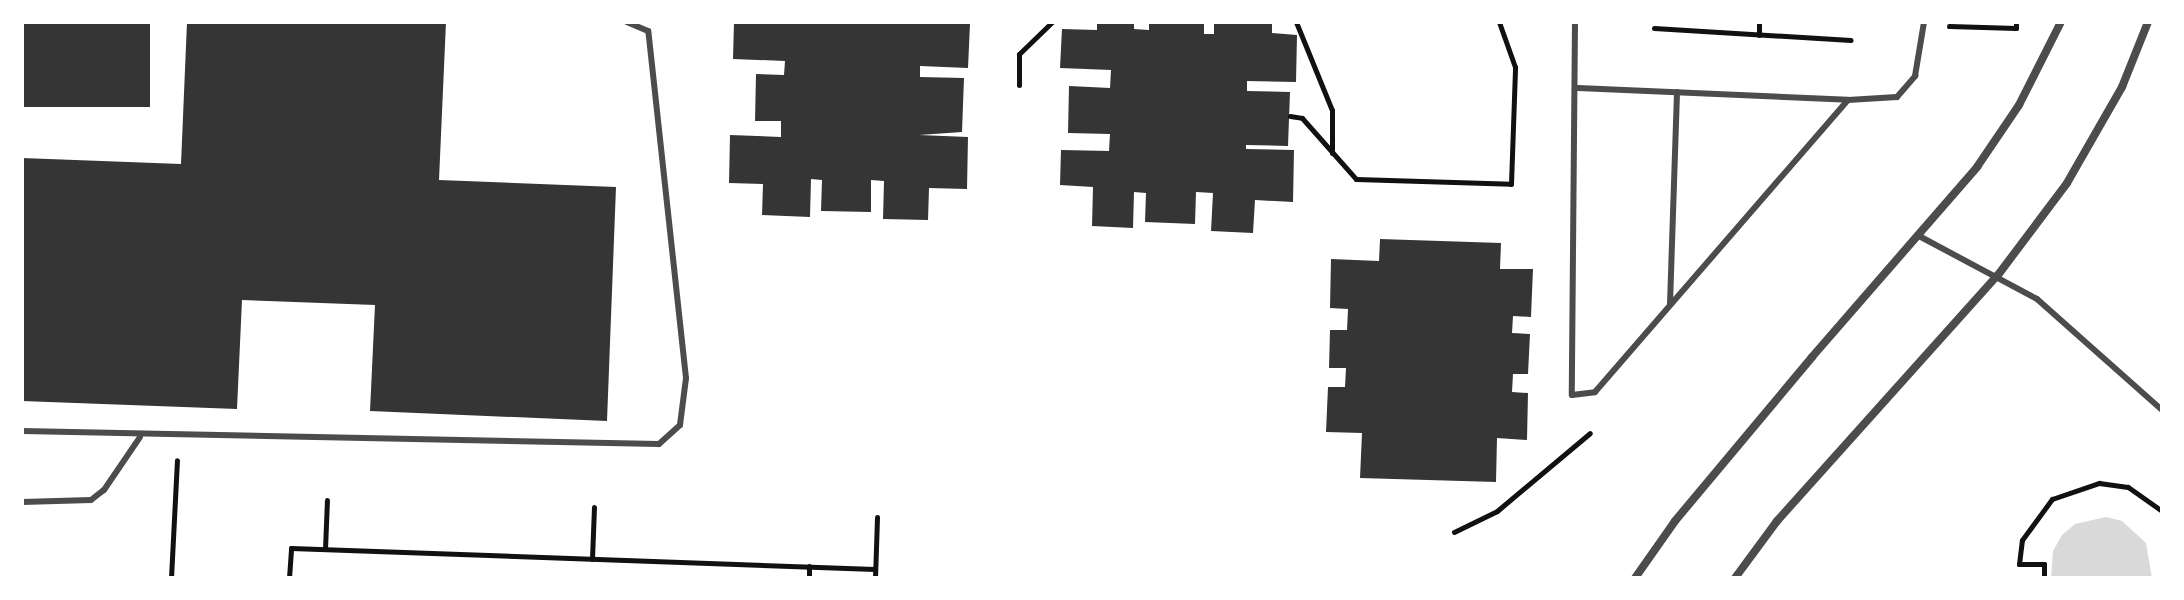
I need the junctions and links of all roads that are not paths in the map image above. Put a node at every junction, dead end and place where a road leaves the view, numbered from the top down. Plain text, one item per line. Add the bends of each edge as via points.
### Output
1 (627, 22) edge
2 (1575, 22) edge
3 (1924, 22) edge
4 (2061, 22) edge
5 (2148, 22) edge
6 (1578, 88) junction
7 (1677, 92) junction
8 (1848, 100) junction
9 (1919, 236) junction
10 (1998, 275) junction
11 (1670, 304) junction
12 (2162, 410) edge
13 (22, 431) edge
14 (140, 437) junction
15 (22, 502) edge
16 (1635, 578) edge
17 (1735, 578) edge

1 - 14 lane via 648,31 686,378 680,425 659,444
2 - 6 lane
3 - 8 lane via 1915,76 1897,97
4 - 9 street via 2019,105 1977,167
5 - 10 street via 2122,87 2067,183
6 - 7 lane
6 - 11 lane via 1572,395 1595,392
7 - 8 lane
7 - 11 lane
8 - 11 lane
9 - 10 lane
9 - 16 street via 1743,439
10 - 12 lane via 2037,299
10 - 17 street via 1777,521
13 - 14 lane
14 - 15 lane via 104,490 91,500

